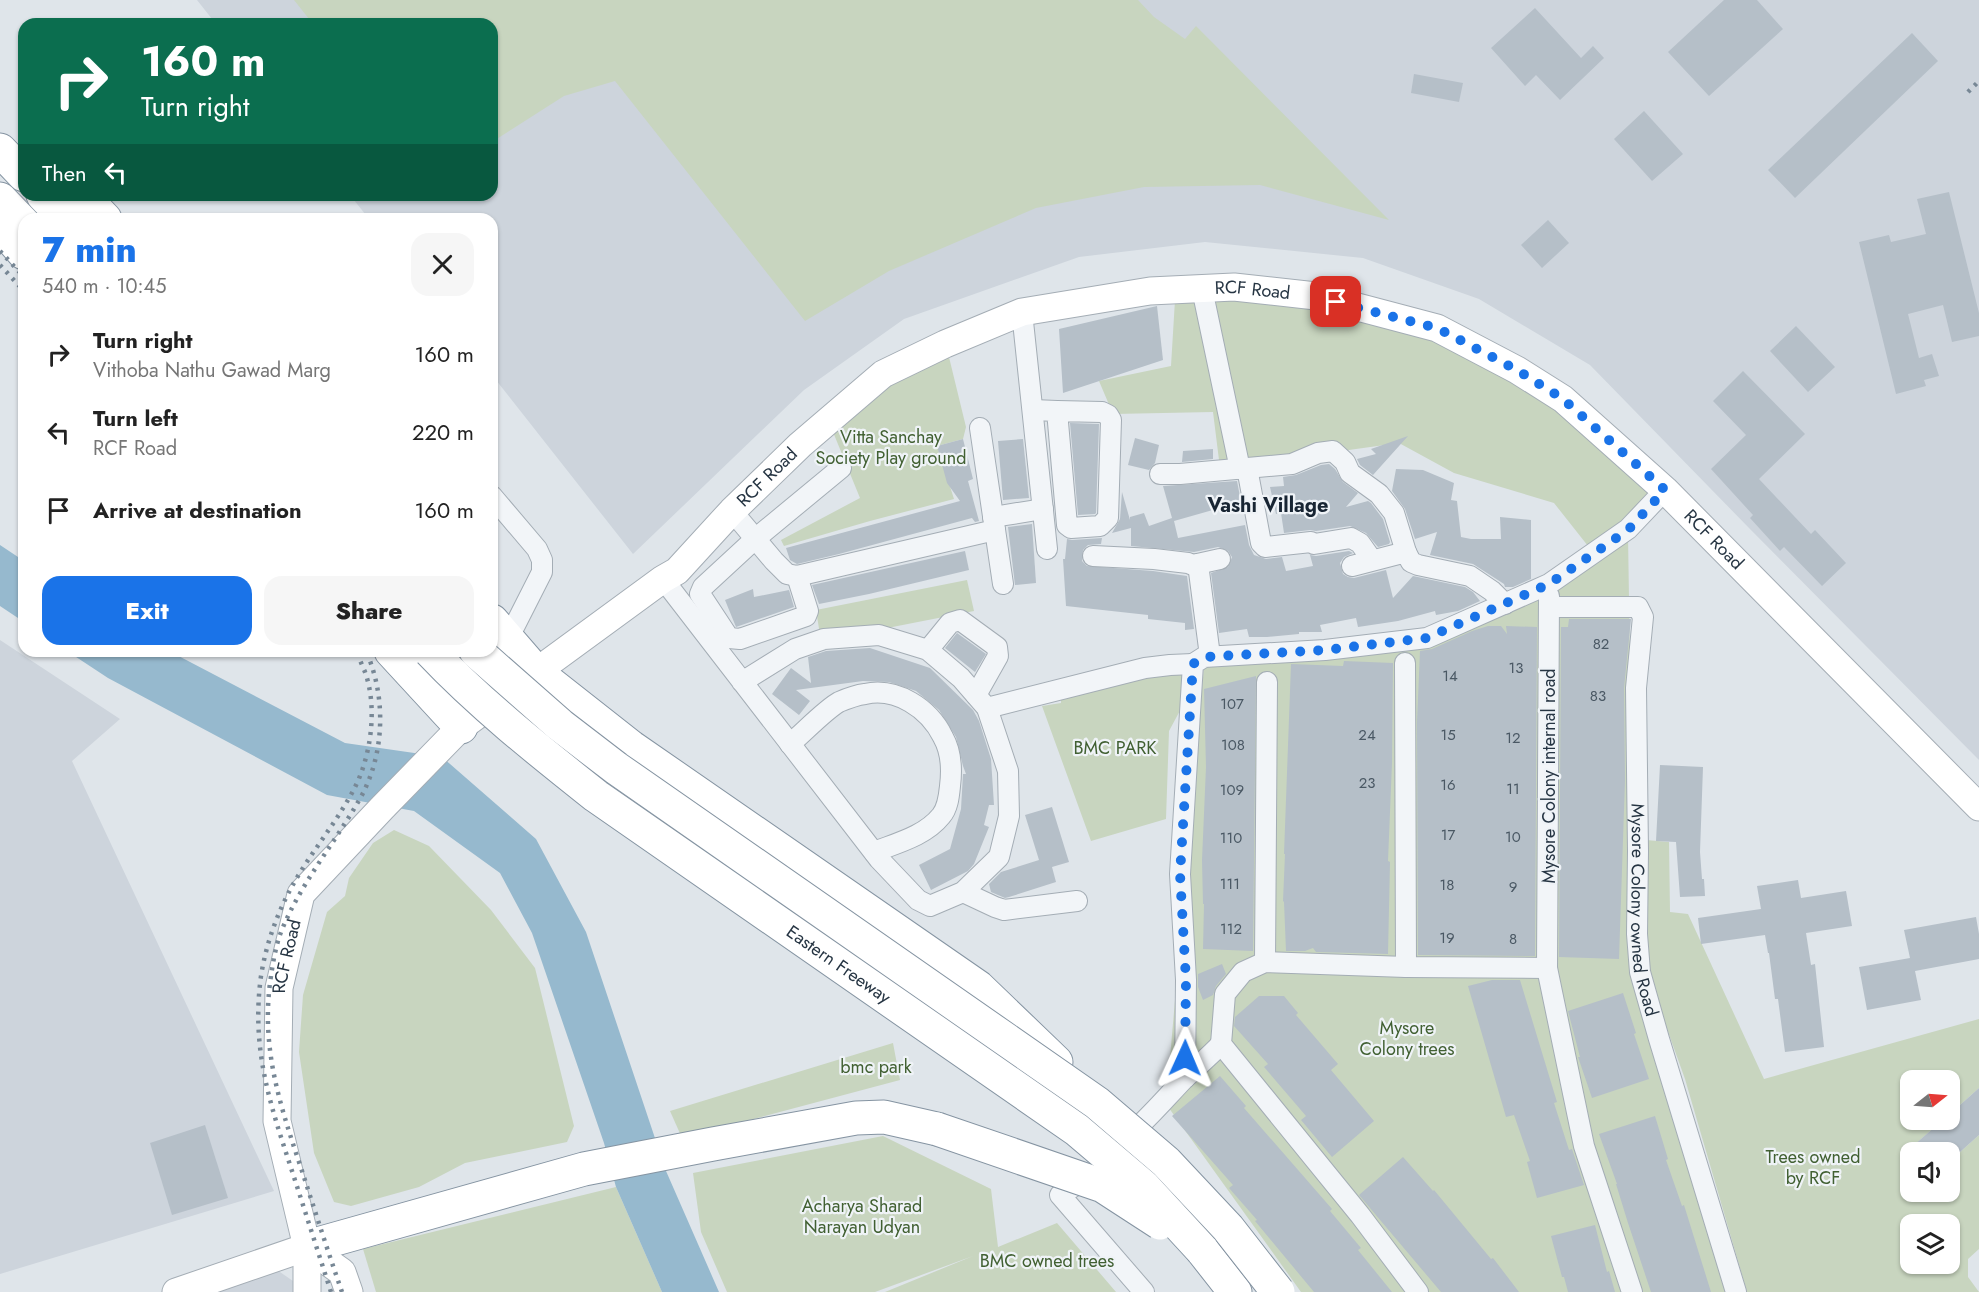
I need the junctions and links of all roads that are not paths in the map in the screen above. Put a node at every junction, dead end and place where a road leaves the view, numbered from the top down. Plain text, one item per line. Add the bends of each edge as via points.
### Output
1 (0, 129) edge
2 (18, 142) edge
3 (0, 150) edge
4 (18, 169) edge
5 (0, 199) edge
6 (88, 201) edge
7 (99, 213) edge
8 (18, 218) edge
9 (0, 226) edge
10 (18, 246) edge
11 (1202, 289) junction
12 (1022, 312) junction
13 (1033, 410) junction
14 (1057, 411) junction
15 (980, 428) dead end
16 (841, 468) dead end
17 (1244, 469) junction
18 (1160, 474) dead end
19 (1665, 490) junction
20 (498, 503) edge
21 (1043, 509) junction
22 (732, 511) junction
23 (994, 523) junction
24 (755, 539) junction
25 (1047, 549) dead end
26 (1406, 552) junction
27 (1093, 556) dead end
28 (1221, 560) dead end
29 (1372, 561) junction
30 (1198, 564) junction
31 (1352, 566) dead end
32 (797, 576) junction
33 (663, 579) junction
34 (1003, 584) dead end
35 (1549, 584) junction
36 (1505, 604) junction
37 (1549, 607) junction
38 (500, 630) edge
39 (928, 650) junction
40 (395, 657) edge
41 (436, 657) edge
42 (483, 657) edge
43 (1202, 660) junction
44 (1405, 663) dead end
45 (537, 673) junction
46 (742, 682) junction
47 (1267, 682) dead end
48 (981, 701) junction
49 (451, 736) junction
50 (790, 744) junction
51 (1979, 807) edge
52 (874, 852) junction
53 (963, 892) junction
54 (1077, 901) dead end
55 (1265, 962) junction
56 (1406, 967) junction
57 (1547, 968) junction
58 (1221, 1044) junction
59 (1185, 1078) junction
60 (1097, 1103) junction
61 (307, 1246) junction
62 (1202, 1250) junction
63 (176, 1292) edge
64 (307, 1292) edge
65 (349, 1292) edge
66 (1144, 1292) edge
67 (1235, 1292) edge
68 (1278, 1292) edge
69 (1418, 1292) edge
70 (1632, 1292) edge
71 (1736, 1292) edge

1 - 2 highway
3 - 4 highway
5 - 8 highway
6 - 7 highway
9 - 10 highway
11 - 12 street, RCF Road via 1150,291
11 - 17 street
11 - 19 street, RCF Road via 1234,287 1316,296 1437,328 1563,399
12 - 13 street
12 - 22 street, RCF Road via 883,374 800,445
13 - 14 street
13 - 21 street
14 - 14 street via 1102,412 1111,420 1108,518 1100,526 1067,525
15 - 23 street
16 - 24 street
17 - 18 street
17 - 26 street via 1292,464 1333,451 1350,473 1378,494 1394,513
17 - 29 street via 1265,547 1351,538
19 - 35 street via 1628,530
19 - 51 street, RCF Road
20 - 38 street via 542,560 542,572
21 - 23 street
21 - 25 street
22 - 24 street
22 - 33 street, RCF Road via 677,571
23 - 32 street
23 - 34 street
24 - 32 street via 781,568
24 - 32 street via 700,594 729,638 734,640 806,616 808,611
26 - 29 street
26 - 36 street via 1411,562 1418,565 1470,576
27 - 30 street
28 - 30 street
29 - 31 street
30 - 43 street
33 - 45 street, RCF Road
33 - 46 street
35 - 36 street
35 - 37 street, Mysore Colony internal road
36 - 43 street via 1427,638
37 - 57 street, Mysore Colony internal road
37 - 71 street, Mysore Colony owned Road via 1638,607 1642,617 1636,688 1640,972
38 - 45 highway
39 - 46 street via 879,635 824,639 795,648
39 - 48 street via 962,678
39 - 48 street via 950,623 960,620 997,647 998,656
40 - 49 highway
41 - 62 highway, Eastern Freeway, bridge via 539,751 596,795 1077,1130 1143,1186
42 - 60 highway, Eastern Freeway, bridge via 616,768
43 - 48 street via 1145,668 1023,698
43 - 59 street via 1180,874 1186,980
44 - 56 street
45 - 49 street, RCF Road
45 - 60 highway, bridge via 631,747 978,987
46 - 50 street
47 - 55 street
48 - 53 street via 1008,771 1009,816 999,857
49 - 61 street, RCF Road via 301,894 279,988 277,1121
50 - 52 street
50 - 52 street via 838,703 866,693 892,693 915,704 931,719 950,756 949,800 943,814 929,829
52 - 53 street via 924,905
53 - 54 street via 1004,910
55 - 56 street
55 - 58 street via 1243,972 1225,994
56 - 57 street
57 - 70 street, Mysore Colony internal road via 1584,1146
58 - 59 street
58 - 69 street
59 - 66 street via 1143,1124 1060,1195
60 - 68 highway, Eastern Freeway, bridge via 1166,1162 1228,1228
61 - 62 highway, bridge via 584,1169 856,1118 884,1117 937,1129 1103,1186
61 - 63 street
61 - 64 street, RCF Road
61 - 65 street via 342,1272
62 - 67 highway, Eastern Freeway

